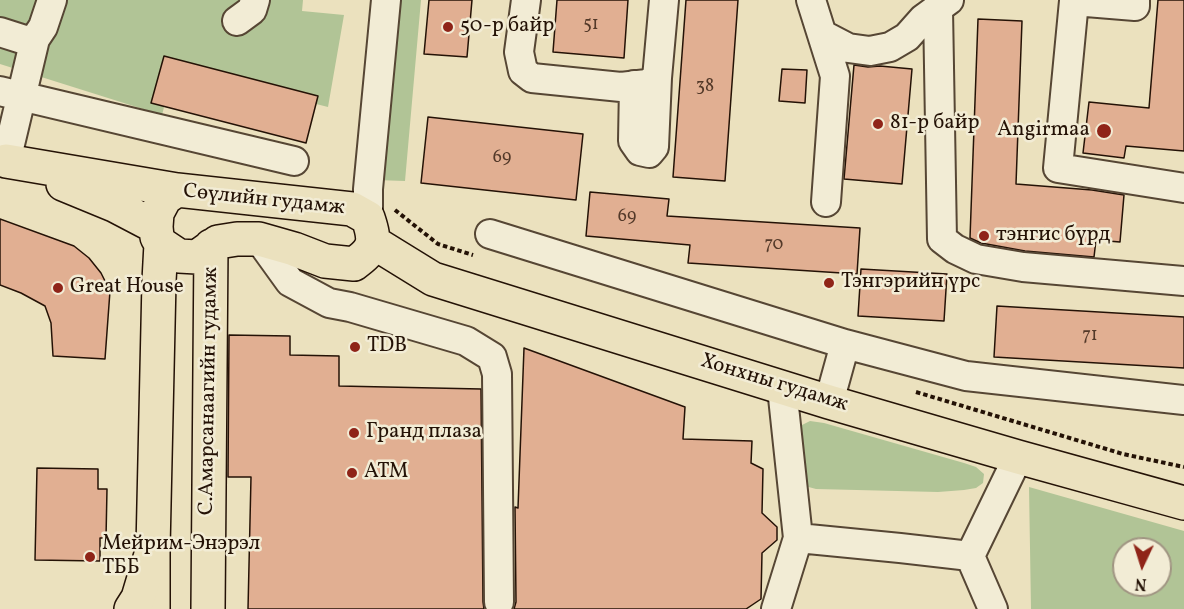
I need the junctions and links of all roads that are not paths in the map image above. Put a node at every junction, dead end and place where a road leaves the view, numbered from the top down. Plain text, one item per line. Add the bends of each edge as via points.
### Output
1 (52, 0) edge
2 (386, 0) edge
3 (526, 0) edge
4 (664, 0) edge
5 (811, 0) edge
6 (1068, 0) edge
7 (1135, 0) edge
8 (1074, 1) edge
9 (943, 4) edge
10 (0, 32) edge
11 (823, 35) junction
12 (34, 39) junction
13 (11, 94) edge
14 (3, 160) edge
15 (294, 161) dead end
16 (1184, 188) edge
17 (177, 190) junction
18 (826, 202) dead end
19 (370, 230) junction
20 (490, 234) dead end
21 (159, 236) junction
22 (259, 239) junction
23 (212, 246) junction
24 (1184, 281) edge
25 (844, 344) junction
26 (782, 388) junction
27 (1184, 400) edge
28 (829, 402) junction
29 (1018, 457) junction
30 (1184, 503) edge
31 (798, 538) junction
32 (153, 548) junction
33 (970, 556) junction
34 (499, 602) dead end
35 (131, 609) edge
36 (153, 609) edge
37 (208, 609) edge
38 (776, 609) edge
39 (993, 609) edge

1 - 12 street via 43,27
2 - 19 street via 368,189
3 - 4 street via 519,52 524,71 532,78 621,87 645,82
5 - 11 street
6 - 8 street
7 - 8 street via 1135,6
8 - 16 street via 1058,168
9 - 11 street via 890,47 870,51 848,48
9 - 24 street via 942,239 976,259 1023,267
10 - 12 street
11 - 18 street via 835,76
12 - 13 street
13 - 14 street
13 - 15 street
14 - 17 main road
14 - 21 main road, Сөүлийн гудамж via 114,205
17 - 19 main road, Сөүлийн гудамж via 352,209 360,212
17 - 21 main road, Сөүлийн гудамж via 165,198 157,213
19 - 22 main road, Сөүлийн гудамж via 366,255 354,264 325,261
19 - 26 main road, Хонхны гудамж via 433,279
20 - 25 street
21 - 23 main road, Сөүлийн гудамж via 179,256 197,256
21 - 32 main road
22 - 23 main road, Сөүлийн гудамж via 237,239
22 - 34 street via 290,282 329,303 466,341 492,357 497,374
23 - 37 main road, С.Амарсанаагийн гудамж
25 - 27 street via 966,376
25 - 28 street
26 - 28 main road, Хонхны гудамж
26 - 31 street
28 - 29 main road, Хонхны гудамж
29 - 30 main road, Хонхны гудамж
29 - 33 street
31 - 33 street
31 - 38 street
32 - 35 main road
32 - 36 main road
33 - 39 street

